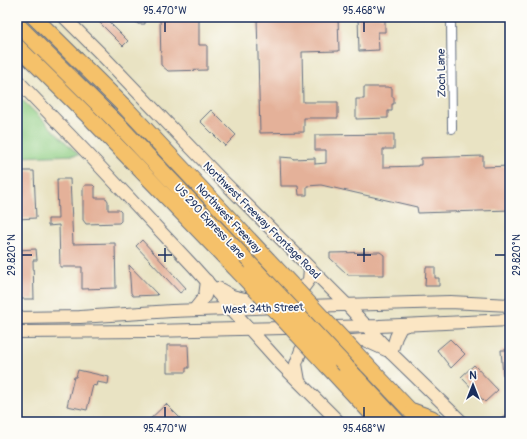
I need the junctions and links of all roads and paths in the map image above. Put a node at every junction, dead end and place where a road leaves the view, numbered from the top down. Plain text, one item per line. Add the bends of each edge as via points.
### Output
1 (34, 17) edge
2 (64, 17) edge
3 (451, 17) edge
4 (17, 24) edge
5 (17, 46) edge
6 (17, 80) edge
7 (452, 129) dead end
8 (310, 269) junction
9 (207, 281) junction
10 (450, 302) junction
11 (347, 305) junction
12 (510, 305) edge
13 (232, 309) junction
14 (194, 310) junction
15 (119, 313) junction
16 (17, 318) edge
17 (510, 320) edge
18 (449, 323) junction
19 (408, 325) junction
20 (367, 326) junction
21 (251, 329) junction
22 (120, 331) junction
23 (17, 332) edge
24 (391, 353) junction
25 (299, 381) junction
26 (409, 409) junction
27 (339, 422) edge
28 (379, 422) edge
29 (398, 422) edge
30 (421, 422) edge
31 (435, 422) edge
32 (462, 422) edge

1 - 26 highway, Northwest Freeway, bridge via 123,105
2 - 8 main road, Northwest Freeway Frontage Road
3 - 7 street, Zoch Lane
4 - 29 highway, US 290 Express Lane, bridge via 116,122
5 - 28 highway, bridge via 234,267
6 - 9 main road
8 - 9 main road via 309,280 301,291 276,298 245,299 232,296
8 - 11 main road, Northwest Freeway Frontage Road
9 - 13 main road
9 - 14 main road via 205,296
10 - 11 main road, West 34th Street
10 - 12 main road, West 34th Street
10 - 18 main road
11 - 13 main road, West 34th Street
11 - 20 main road, Northwest Freeway Frontage Road
13 - 14 main road, West 34th Street
13 - 21 main road
14 - 15 main road, West 34th Street
15 - 16 main road, West 34th Street via 80,317
15 - 22 main road
17 - 18 main road, West 34th Street
18 - 19 main road, West 34th Street
19 - 20 main road, West 34th Street
19 - 24 main road via 401,327
20 - 21 main road, West 34th Street
20 - 24 main road, Northwest Freeway Frontage Road
21 - 22 main road, West 34th Street
21 - 25 main road
22 - 23 main road, West 34th Street
24 - 25 main road via 364,340 318,344 301,350 296,364
24 - 32 main road, Northwest Freeway Frontage Road
25 - 27 main road
26 - 30 highway, Northwest Freeway
26 - 31 highway via 432,418

